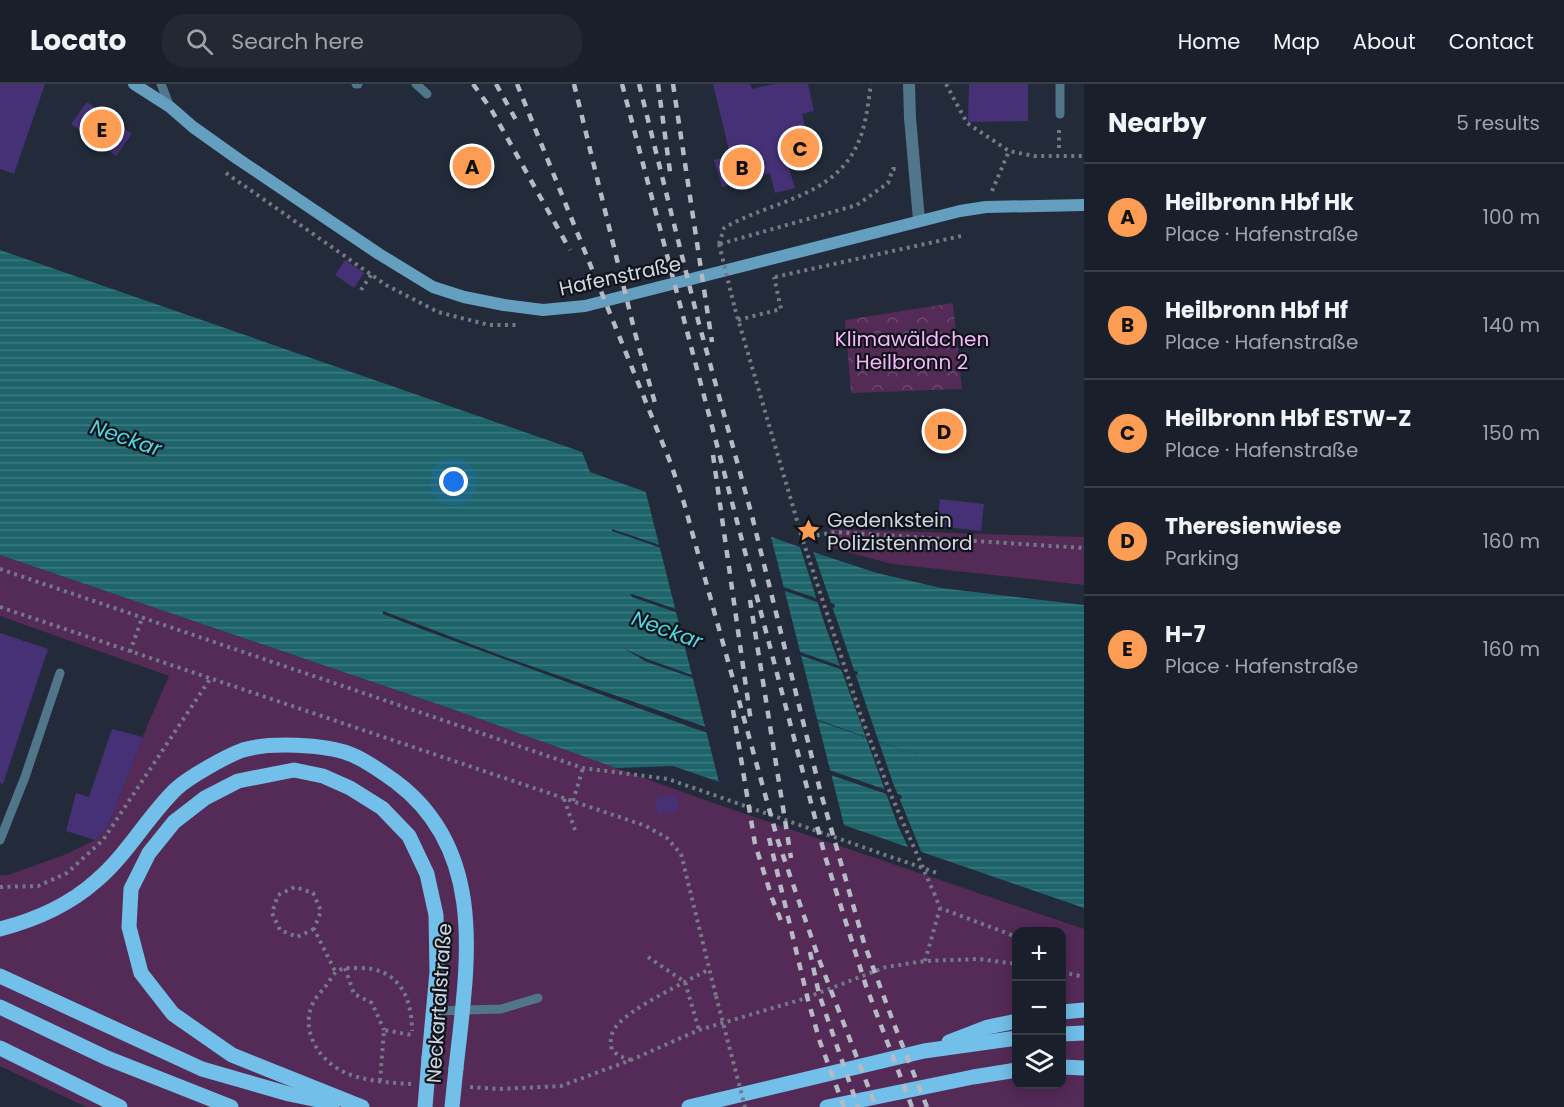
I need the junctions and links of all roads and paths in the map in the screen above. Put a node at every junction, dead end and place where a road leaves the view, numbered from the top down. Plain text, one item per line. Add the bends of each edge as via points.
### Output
1 (134, 84) edge
2 (160, 84) edge
3 (416, 84) edge
4 (871, 84) edge
5 (909, 84) edge
6 (946, 84) edge
7 (1060, 84) edge
8 (427, 94) dead end
9 (170, 107) junction
10 (1060, 114) joint
11 (1059, 148) dead end
12 (1009, 151) junction
13 (1084, 156) edge
14 (914, 168) junction
15 (226, 173) dead end
16 (1084, 205) edge
17 (986, 207) junction
18 (919, 220) junction
19 (962, 236) dead end
20 (719, 244) junction
21 (371, 275) junction
22 (774, 277) junction
23 (762, 279) dead end
24 (739, 285) dead end
25 (728, 287) dead end
26 (361, 290) dead end
27 (738, 320) junction
28 (528, 325) dead end
29 (803, 540) junction
30 (1084, 548) edge
31 (0, 569) edge
32 (0, 608) edge
33 (142, 618) junction
34 (129, 652) junction
35 (60, 673) dead end
36 (210, 679) junction
37 (584, 768) junction
38 (564, 798) junction
39 (573, 801) junction
40 (575, 830) dead end
41 (0, 840) edge
42 (937, 873) dead end
43 (0, 887) edge
44 (940, 908) junction
45 (314, 928) junction
46 (0, 929) edge
47 (1012, 935) edge
48 (648, 957) dead end
49 (925, 961) junction
50 (1012, 963) edge
51 (345, 968) junction
52 (710, 969) junction
53 (336, 972) junction
54 (1066, 973) edge
55 (0, 976) edge
56 (1084, 977) edge
57 (685, 982) junction
58 (538, 998) dead end
59 (0, 1007) edge
60 (462, 1010) junction
61 (1084, 1010) edge
62 (434, 1011) junction
63 (1066, 1012) edge
64 (1012, 1022) edge
65 (384, 1030) junction
66 (699, 1030) junction
67 (1084, 1033) edge
68 (1066, 1034) edge
69 (412, 1035) junction
70 (1012, 1039) edge
71 (412, 1046) dead end
72 (0, 1048) edge
73 (924, 1051) junction
74 (631, 1060) junction
75 (1066, 1067) edge
76 (1084, 1068) edge
77 (1012, 1071) edge
78 (380, 1081) junction
79 (414, 1084) dead end
80 (460, 1087) dead end
81 (120, 1107) edge
82 (231, 1107) edge
83 (351, 1107) edge
84 (362, 1107) edge
85 (425, 1107) edge
86 (452, 1107) edge
87 (689, 1107) edge
88 (745, 1107) edge
89 (827, 1107) edge

1 - 9 main road, Hafenstraße
2 - 9 lane
3 - 8 lane
4 - 20 path via 859,141 839,172 811,192 724,228
5 - 14 street
6 - 12 path via 967,123
7 - 10 lane
9 - 18 main road, Hafenstraße via 238,159 433,287 504,305 543,310 585,306
10 - 11 path
12 - 13 path via 1034,156
12 - 17 path
14 - 18 street
14 - 20 path via 893,169 888,183 857,205
15 - 21 path
16 - 17 main road, Hafenstraße
17 - 18 main road, Hafenstraße
19 - 22 path
20 - 27 path, bridge
21 - 26 path
21 - 28 path via 438,312 489,325
22 - 23 path
22 - 27 path via 781,309
24 - 25 path
27 - 29 path
29 - 30 path via 835,532
29 - 44 path, bridge via 891,795
31 - 33 path
32 - 34 path
33 - 34 path
33 - 37 path
34 - 36 path
35 - 41 lane
36 - 38 path
36 - 43 path via 103,840 67,873 38,886
37 - 39 path
37 - 42 path via 668,779
38 - 39 path
38 - 40 path
39 - 52 path via 646,826 667,838 681,854
44 - 47 path
44 - 49 path
45 - 45 path via 321,911 313,894 295,887 278,895 272,913 280,930 297,937
45 - 53 path
46 - 60 main road, Neckartalstraße via 63,906 97,881 177,788 207,768 243,750 282,744 317,747 350,754 381,771 411,794 435,822 462,884 467,936
48 - 57 path
49 - 50 path via 979,959
49 - 66 path via 886,967 803,999
51 - 53 path
51 - 65 path via 354,994 372,1003
51 - 69 path via 374,967 392,978 406,993 412,1013
52 - 57 path
52 - 88 path, bridge
53 - 78 path via 314,1002 308,1021 312,1041 324,1059 345,1073
54 - 56 path
55 - 83 main road via 202,1069
57 - 66 path
57 - 74 path via 630,1013 616,1026 611,1035 612,1050
58 - 60 lane via 501,1009
59 - 82 main road via 107,1058
60 - 62 lane
60 - 86 main road, Neckartalstraße, bridge
61 - 63 main road
62 - 84 main road, Neckartalstraße via 436,915 427,874 409,836 382,808 350,788 323,776 294,770 238,781 205,798 174,822 149,853 131,889 129,927 141,973 173,1014 232,1055
62 - 85 main road, Neckartalstraße, bridge
64 - 73 main road
65 - 69 path
65 - 78 path
66 - 74 path
67 - 68 main road
69 - 71 path
70 - 73 main road
72 - 81 main road
73 - 87 main road
74 - 80 path via 561,1086
75 - 76 main road
77 - 89 main road
78 - 79 path

